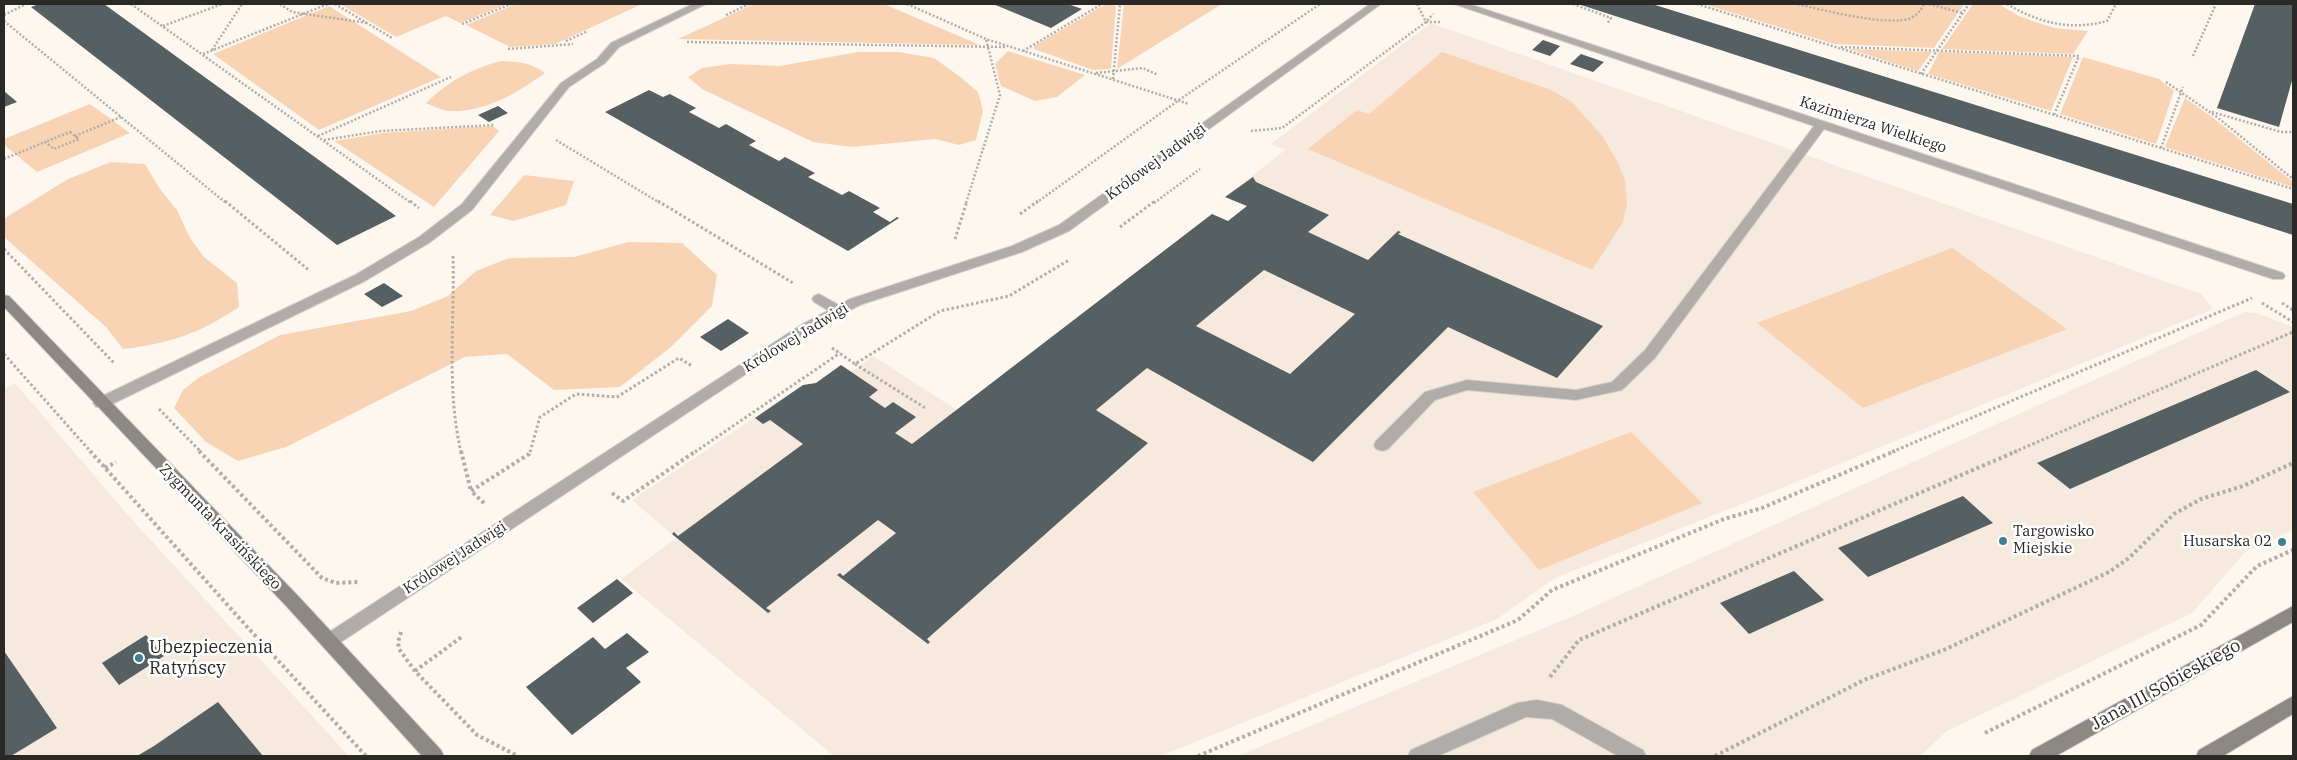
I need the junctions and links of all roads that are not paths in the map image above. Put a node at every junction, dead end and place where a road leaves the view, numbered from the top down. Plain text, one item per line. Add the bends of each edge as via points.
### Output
1 (701, 4) edge
2 (1376, 4) edge
3 (1459, 4) edge
4 (1821, 125) junction
5 (2278, 276) dead end
6 (4, 299) edge
7 (819, 299) road end
8 (839, 311) junction
9 (101, 403) junction
10 (1382, 445) dead end
11 (2293, 613) edge
12 (329, 641) junction
13 (2293, 704) edge
14 (434, 756) edge
15 (1418, 756) edge
16 (1636, 756) edge
17 (2039, 756) edge
18 (2206, 756) edge

1 - 9 street via 615,45 601,61 564,85 467,206 424,240 360,278
2 - 8 street, Królowej Jadwigi via 1064,228 1017,249 855,302
3 - 4 street, Kazimierza Wielkiego
4 - 5 street, Kazimierza Wielkiego
4 - 10 street via 1650,354 1617,386 1576,395 1467,385 1430,396
6 - 9 street, Zygmunta Krasińskiego
7 - 8 street
8 - 12 street, Królowej Jadwigi via 806,328
9 - 12 street, Zygmunta Krasińskiego
11 - 17 street, Jana III Sobieskiego
12 - 14 street, Zygmunta Krasińskiego
13 - 18 street
15 - 16 street via 1524,709 1538,708 1555,712

